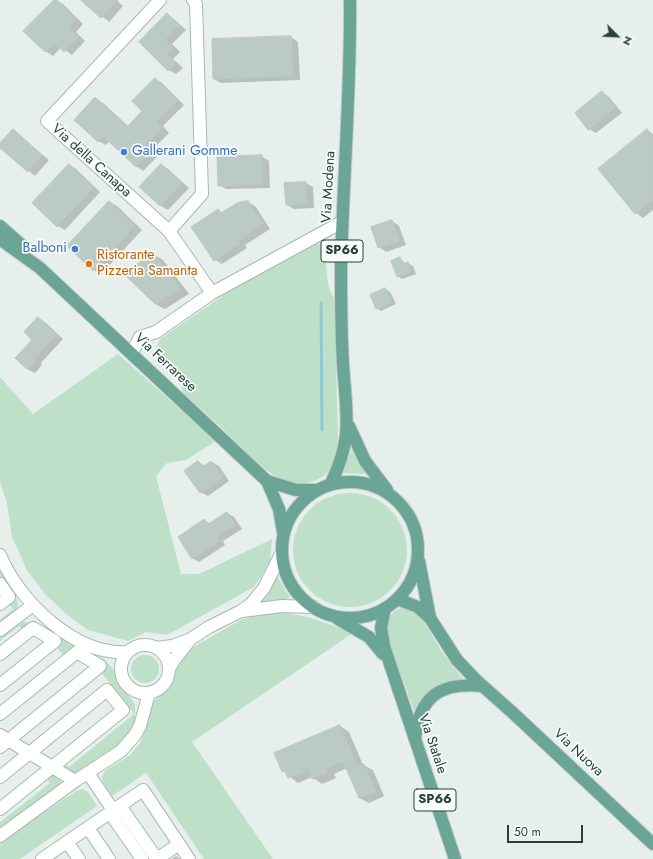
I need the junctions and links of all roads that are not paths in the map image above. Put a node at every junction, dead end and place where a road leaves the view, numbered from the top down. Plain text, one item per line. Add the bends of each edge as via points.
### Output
1 (160, 0) edge
2 (350, 0) edge
3 (195, 1) edge
4 (342, 222) junction
5 (0, 226) edge
6 (169, 231) junction
7 (0, 239) edge
8 (40, 268) junction
9 (212, 293) junction
10 (132, 353) junction
11 (348, 423) junction
12 (267, 481) junction
13 (330, 485) junction
14 (318, 490) junction
15 (392, 496) junction
16 (282, 547) junction
17 (418, 554) junction
18 (0, 555) edge
19 (0, 584) edge
20 (397, 599) junction
21 (0, 604) edge
22 (33, 605) junction
23 (314, 607) junction
24 (385, 608) junction
25 (241, 612) junction
26 (332, 616) junction
27 (430, 618) junction
28 (0, 630) edge
29 (189, 640) junction
30 (96, 647) junction
31 (157, 648) junction
32 (128, 652) junction
33 (0, 654) edge
34 (388, 661) junction
35 (169, 669) junction
36 (121, 674) junction
37 (0, 685) edge
38 (482, 686) junction
39 (134, 691) junction
40 (149, 693) junction
41 (0, 714) edge
42 (142, 717) junction
43 (3, 740) edge
44 (415, 741) junction
45 (29, 753) junction
46 (52, 767) junction
47 (88, 773) junction
48 (0, 777) edge
49 (75, 781) junction
50 (0, 809) edge
51 (114, 810) junction
52 (88, 828) junction
53 (0, 836) edge
54 (67, 842) junction
55 (179, 844) junction
56 (653, 844) edge
57 (45, 858) edge
58 (79, 859) edge
59 (109, 859) edge
60 (142, 859) edge
61 (157, 859) edge
62 (189, 859) edge
63 (455, 859) edge

1 - 6 street, Via della Canapa via 47,121
2 - 4 main road, Via Modena / SP66
3 - 6 street via 202,194
4 - 9 street
4 - 11 main road, Via Modena / SP66 via 342,332
5 - 8 main road, Via Ferrarese via 32,255
6 - 9 street, Via della Canapa
7 - 8 main road, Via Ferrarese
8 - 10 main road, Via Ferrarese
9 - 10 street via 156,332 140,337
10 - 12 main road, Via Ferrarese
11 - 13 main road, Via Modena / SP66 via 342,460
11 - 15 main road, Via Modena / SP66 via 365,461
12 - 14 main road, Via Ferrarese via 296,490
12 - 16 main road, Via Ferrarese via 280,509
13 - 14 main road, Via Modena / SP66
13 - 15 main road, Via Modena / SP66 via 345,482 365,483
14 - 16 main road, Via Modena / SP66 via 294,511 286,526
15 - 17 main road, Via Modena / SP66 via 414,525
16 - 23 main road, Via Modena / SP66 via 283,562 289,579 302,599
16 - 25 street via 264,588
17 - 20 main road, Via Modena / SP66 via 415,572
17 - 27 main road, Via Nuova
18 - 22 street via 14,582
19 - 21 street via 9,597
20 - 24 main road, Via Modena / SP66
20 - 27 main road, Via Nuova via 418,607
22 - 28 street
22 - 30 street via 63,630
23 - 25 street via 282,606
23 - 26 main road, Via Modena / SP66
24 - 26 main road, Via Modena / SP66 via 370,615 354,618
24 - 34 main road, Via Statale / SP66 via 382,628
25 - 29 street
26 - 34 main road, Via Statale / SP66 via 369,637
27 - 38 main road, Via Nuova via 452,654
29 - 31 street
29 - 35 street
30 - 32 street via 112,652
30 - 36 street via 113,662
31 - 32 street via 145,645
31 - 35 street via 166,657
32 - 36 street
33 - 37 street via 33,628 55,641
34 - 44 main road, Via Statale / SP66
35 - 40 street via 161,688
36 - 39 street
38 - 44 main road via 461,685 434,694 421,711
38 - 56 main road, Via Nuova
39 - 40 street
39 - 42 street
40 - 42 street
41 - 43 street via 77,652 100,666
42 - 47 street via 135,735 121,751
43 - 45 street
44 - 63 main road, Via Statale / SP66
45 - 46 street
45 - 46 street via 107,690 123,710
45 - 48 street
46 - 49 street
46 - 50 street
47 - 49 street
47 - 51 street
49 - 53 street
51 - 52 street
51 - 55 street via 143,790
51 - 60 street
51 - 61 street
52 - 54 street
52 - 59 street
54 - 57 street
54 - 58 street
55 - 61 street
55 - 62 street

